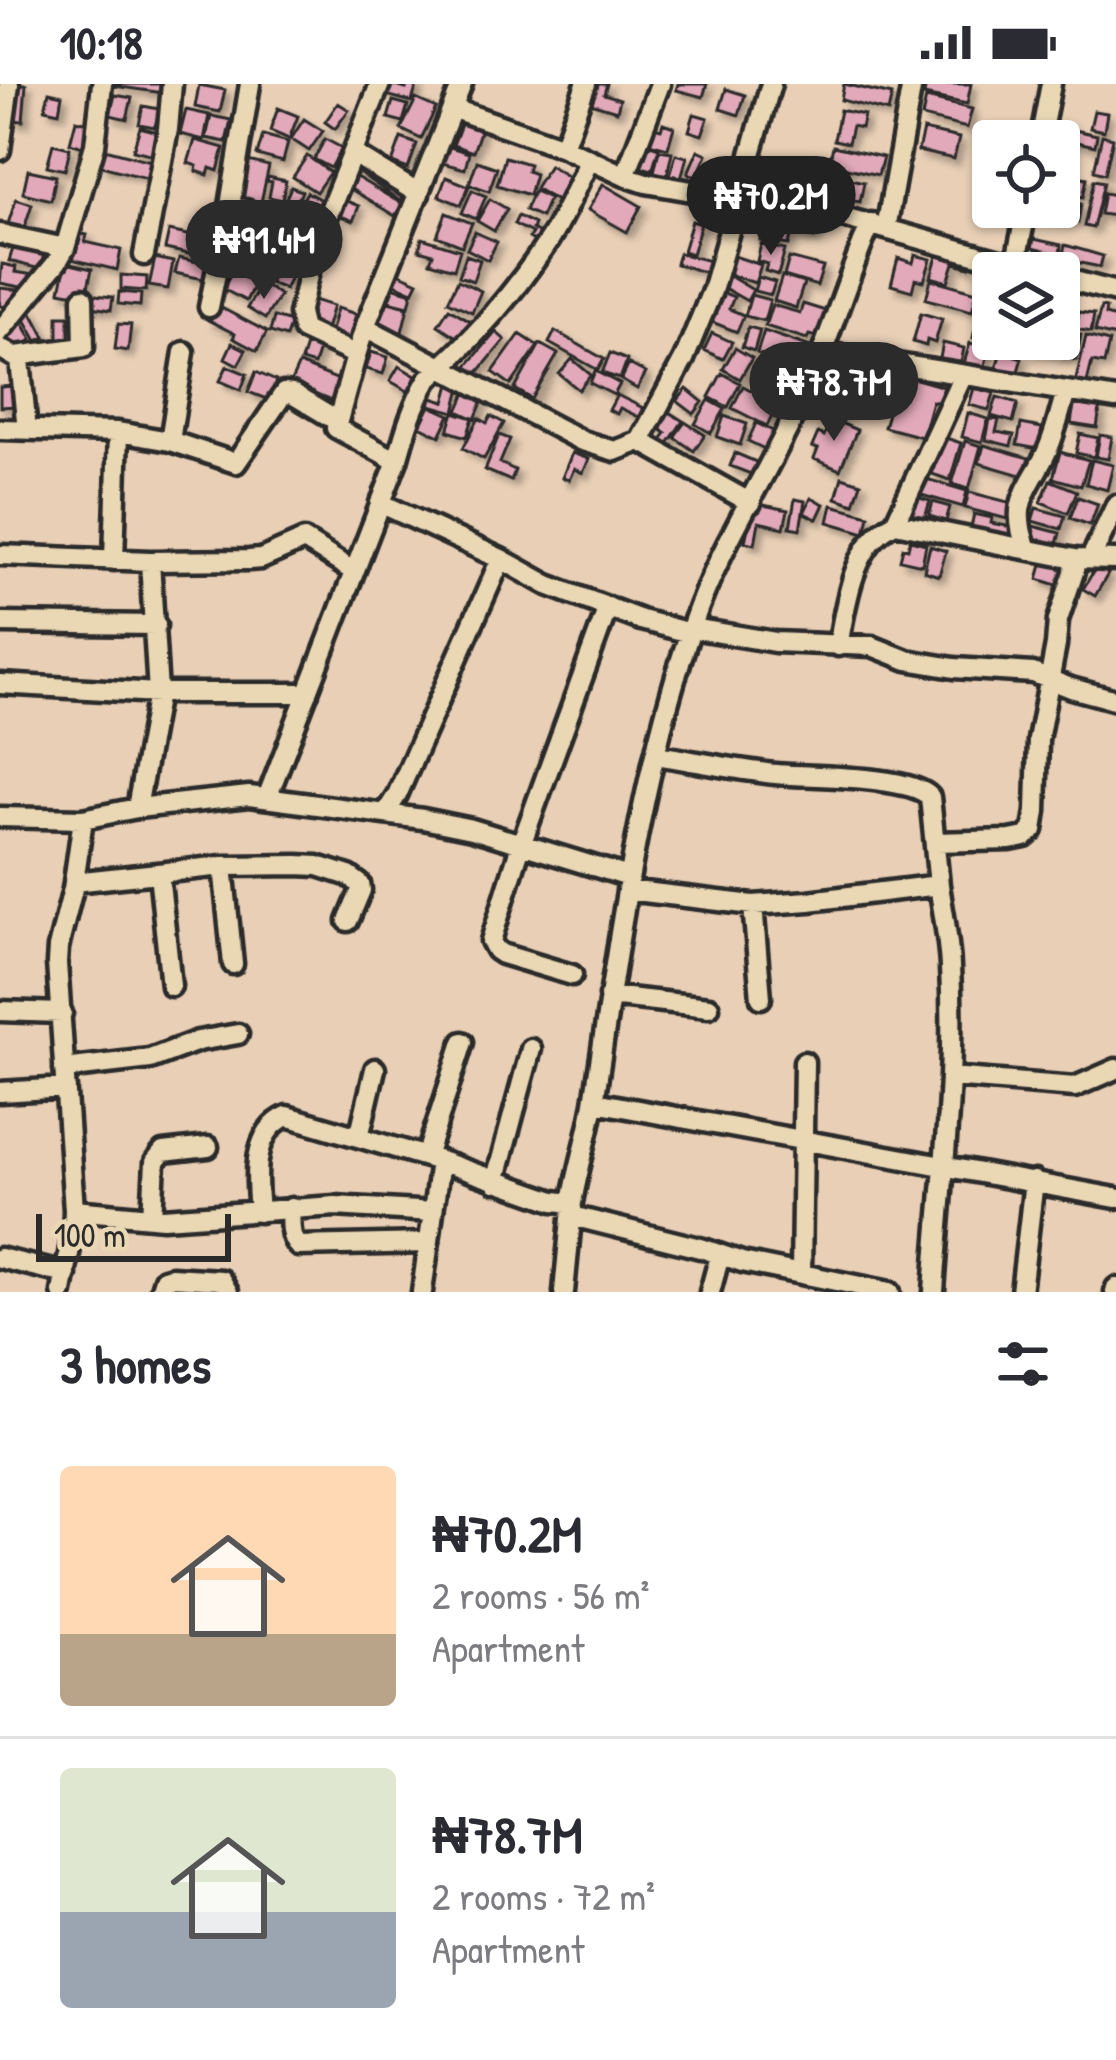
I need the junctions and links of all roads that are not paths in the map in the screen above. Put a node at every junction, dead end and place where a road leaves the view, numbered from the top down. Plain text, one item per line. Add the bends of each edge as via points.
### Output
1 (9, 84) edge
2 (102, 84) edge
3 (172, 84) edge
4 (250, 84) edge
5 (380, 84) edge
6 (462, 84) edge
7 (586, 84) edge
8 (660, 84) edge
9 (771, 84) edge
10 (912, 84) edge
11 (1051, 84) edge
12 (454, 109) junction
13 (1044, 120) edge
14 (563, 147) junction
15 (0, 150) edge
16 (354, 154) junction
17 (590, 159) junction
18 (625, 176) junction
19 (419, 194) junction
20 (742, 194) junction
21 (230, 206) junction
22 (879, 226) junction
23 (0, 233) edge
24 (65, 248) junction
25 (314, 250) junction
26 (972, 253) edge
27 (144, 255) dead end
28 (1080, 283) edge
29 (1116, 292) edge
30 (83, 298) dead end
31 (209, 308) dead end
32 (365, 327) junction
33 (0, 331) edge
34 (8, 352) edge
35 (184, 352) dead end
36 (357, 352) junction
37 (822, 352) junction
38 (442, 366) junction
39 (963, 375) junction
40 (1066, 392) junction
41 (1116, 399) edge
42 (337, 421) junction
43 (0, 429) edge
44 (27, 430) junction
45 (118, 432) junction
46 (170, 441) junction
47 (640, 441) junction
48 (397, 461) junction
49 (380, 503) junction
50 (751, 503) junction
51 (1116, 505) edge
52 (895, 523) junction
53 (1028, 549) junction
54 (0, 555) edge
55 (501, 559) junction
56 (1083, 559) junction
57 (114, 560) junction
58 (1116, 560) edge
59 (150, 561) junction
60 (353, 571) junction
61 (608, 607) junction
62 (0, 623) edge
63 (156, 625) junction
64 (690, 631) junction
65 (838, 646) junction
66 (1051, 678) junction
67 (0, 684) edge
68 (308, 692) junction
69 (158, 693) junction
70 (1116, 700) edge
71 (656, 755) junction
72 (267, 798) junction
73 (137, 808) junction
74 (385, 814) junction
75 (0, 817) edge
76 (83, 819) junction
77 (935, 842) junction
78 (521, 845) junction
79 (223, 866) junction
80 (159, 873) junction
81 (74, 882) junction
82 (628, 884) junction
83 (939, 884) junction
84 (753, 905) junction
85 (348, 921) dead end
86 (233, 964) dead end
87 (572, 974) dead end
88 (170, 986) dead end
89 (761, 998) dead end
90 (710, 1007) dead end
91 (607, 1010) junction
92 (0, 1011) edge
93 (62, 1013) junction
94 (238, 1034) dead end
95 (464, 1042) dead end
96 (531, 1049) dead end
97 (804, 1062) dead end
98 (376, 1069) dead end
99 (1116, 1069) edge
100 (950, 1077) junction
101 (65, 1078) junction
102 (0, 1092) edge
103 (595, 1102) junction
104 (358, 1137) junction
105 (805, 1140) junction
106 (208, 1147) dead end
107 (433, 1159) junction
108 (943, 1164) junction
109 (1034, 1181) junction
110 (495, 1182) junction
111 (1116, 1198) edge
112 (291, 1208) junction
113 (572, 1209) junction
114 (74, 1210) junction
115 (259, 1212) junction
116 (433, 1212) junction
117 (152, 1217) junction
118 (428, 1243) junction
119 (720, 1255) junction
120 (0, 1258) edge
121 (801, 1274) junction
122 (64, 1283) edge
123 (160, 1292) edge
124 (228, 1292) edge
125 (422, 1292) edge
126 (564, 1292) edge
127 (710, 1292) edge
128 (886, 1292) edge
129 (934, 1292) edge
130 (1021, 1292) edge

1 - 15 street
2 - 24 street via 95,145
3 - 27 street
4 - 21 street
5 - 16 street
6 - 12 street
7 - 14 street
8 - 18 street
9 - 20 street
10 - 22 street
11 - 13 street
12 - 14 street
12 - 19 street
14 - 17 street
16 - 19 street
16 - 25 street
17 - 18 street
17 - 38 street via 523,278
18 - 20 street
19 - 32 street
20 - 22 street
20 - 47 street via 684,359
21 - 25 street
21 - 31 street
22 - 26 street
22 - 37 street
23 - 24 street
24 - 33 street
25 - 36 street via 303,330
28 - 29 street
30 - 34 street via 84,347
32 - 36 street
32 - 38 street
34 - 44 street via 20,361
35 - 46 street
36 - 42 street
37 - 39 street
37 - 50 street
38 - 47 street via 608,451
38 - 48 street via 410,414
39 - 40 street
39 - 52 street
40 - 41 street
40 - 53 street via 1019,510
42 - 46 street via 284,394 236,463
42 - 48 street via 336,428
43 - 44 street
44 - 45 street
45 - 46 street
45 - 57 street
47 - 50 street
48 - 49 street
49 - 55 street
49 - 60 street
50 - 64 street
51 - 56 street
52 - 53 street
52 - 65 street via 862,558
53 - 56 street
54 - 57 street
55 - 61 street
55 - 74 street
56 - 58 street
56 - 66 street via 1058,620
57 - 59 street
59 - 60 street via 261,559 304,540
59 - 63 street
60 - 68 street
61 - 64 street
61 - 78 street
62 - 63 street
63 - 69 street
64 - 65 street
64 - 71 street
65 - 66 street
66 - 70 street
66 - 77 street via 1030,834
67 - 69 street
68 - 69 street
68 - 72 street
69 - 73 street
71 - 77 street via 921,789 930,797
71 - 82 street
72 - 73 street
72 - 74 street
73 - 76 street
74 - 78 street
75 - 76 street
76 - 81 street
77 - 83 street
78 - 82 street
78 - 87 street via 491,941 502,954
79 - 80 street
79 - 85 street via 318,866 349,876 361,890
79 - 86 street
80 - 81 street
80 - 88 street
81 - 93 street via 58,948
82 - 84 street
82 - 91 street
83 - 84 street
83 - 100 street via 951,978
84 - 89 street
90 - 91 street
91 - 103 street
92 - 93 street
93 - 101 street
94 - 101 street
95 - 107 street
96 - 110 street
97 - 105 street
98 - 104 street
99 - 100 street via 1075,1087
100 - 108 street
101 - 102 street
101 - 114 street
103 - 105 street
103 - 113 street
104 - 107 street
104 - 115 street via 280,1118 259,1156
105 - 108 street
105 - 121 street
106 - 117 street via 158,1155
107 - 110 street
107 - 116 street
108 - 109 street
108 - 129 street
109 - 111 street
109 - 130 street
110 - 113 street
112 - 115 street
112 - 116 street
112 - 118 street via 298,1246
113 - 119 street
113 - 126 street
114 - 117 street
114 - 122 street
115 - 117 street
116 - 118 street
118 - 125 street
119 - 121 street
119 - 127 street
120 - 122 street
121 - 128 street
123 - 124 street via 171,1277 221,1280

